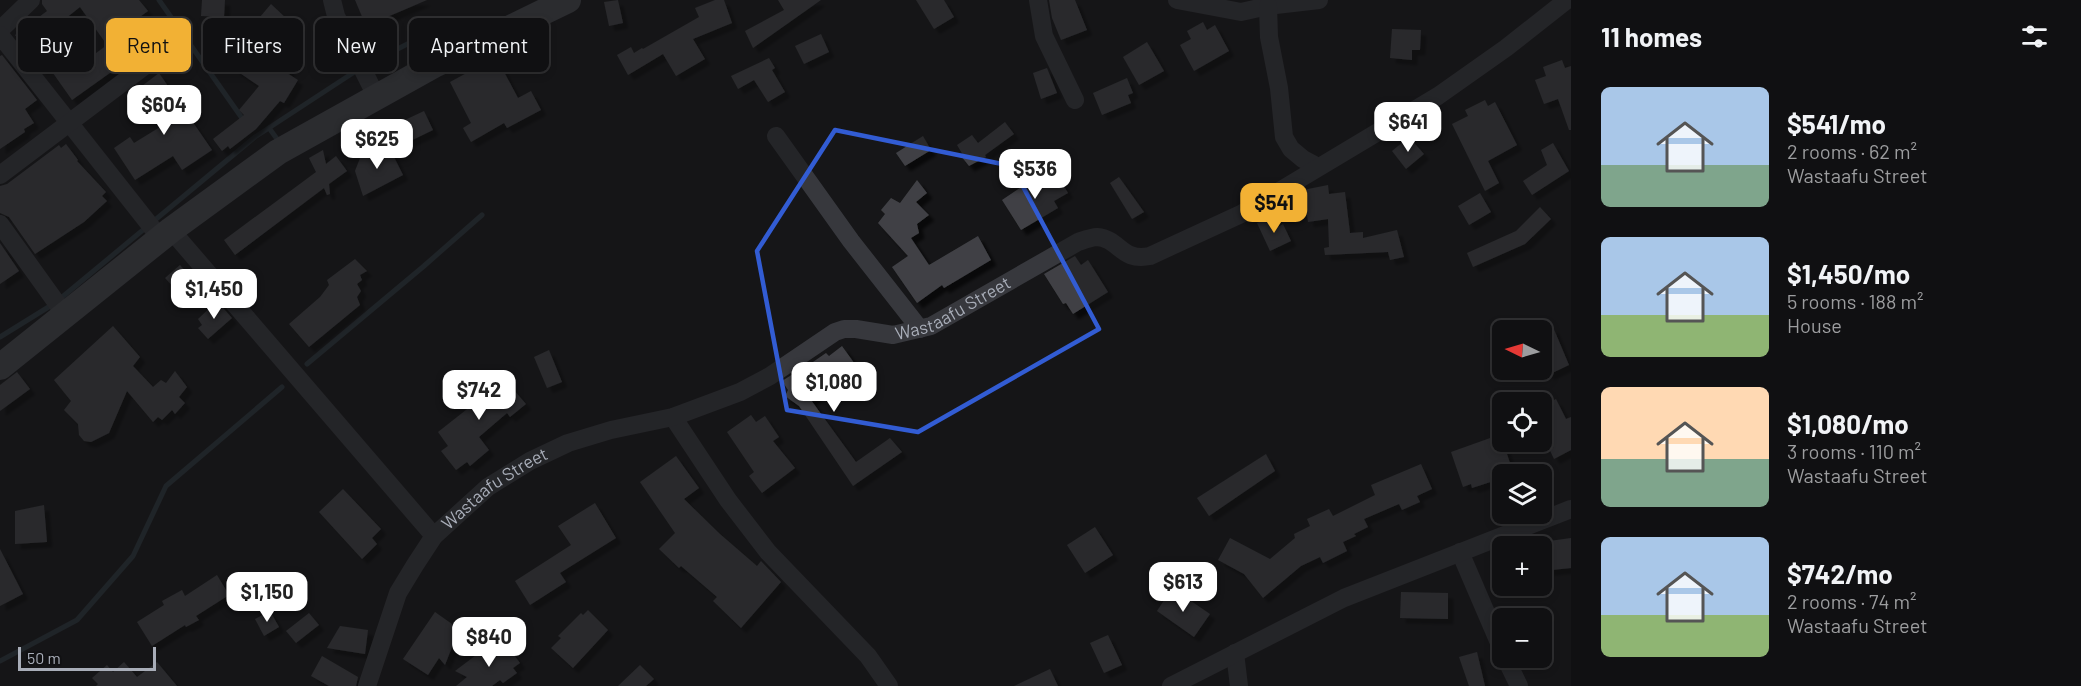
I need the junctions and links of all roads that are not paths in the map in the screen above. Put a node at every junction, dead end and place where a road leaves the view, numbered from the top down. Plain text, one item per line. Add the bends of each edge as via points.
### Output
1 (31, 0) edge
2 (332, 0) edge
3 (568, 0) edge
4 (1038, 0) edge
5 (1177, 0) edge
6 (1319, 0) edge
7 (1568, 0) edge
8 (1268, 6) junction
9 (0, 30) edge
10 (0, 35) edge
11 (137, 72) edge
12 (376, 96) junction
13 (1075, 100) dead end
14 (71, 123) junction
15 (776, 136) dead end
16 (1318, 167) junction
17 (0, 175) edge
18 (0, 224) edge
19 (166, 235) junction
20 (66, 316) junction
21 (920, 329) junction
22 (0, 367) edge
23 (673, 417) junction
24 (1571, 509) edge
25 (434, 536) junction
26 (1460, 552) junction
27 (1492, 626) edge
28 (1235, 653) junction
29 (1510, 668) edge
30 (367, 686) edge
31 (889, 686) edge
32 (1171, 686) edge
33 (1239, 686) edge
34 (1519, 686) edge

1 - 9 street
2 - 12 street via 336,16
3 - 12 main road
4 - 13 street via 1044,36
5 - 8 street via 1241,12
6 - 8 street
7 - 16 street, Wastaafu Street via 1438,96
8 - 16 street via 1284,137 1291,149
10 - 14 street
11 - 14 street
12 - 19 main road via 278,152
14 - 17 street
14 - 19 street
15 - 21 street via 850,241
16 - 21 street, Wastaafu Street via 1241,214 1150,256 1130,257 1098,237 1078,242
18 - 20 street
19 - 20 main road
19 - 25 street
20 - 22 main road
21 - 23 street, Wastaafu Street via 892,335 856,329 835,332 741,392
23 - 25 street, Wastaafu Street via 568,443 530,461 488,488
23 - 31 street via 768,552 868,656
24 - 26 street
25 - 30 street, Wastaafu Street via 398,593
26 - 27 street
26 - 28 street via 1344,598
28 - 32 street
28 - 33 street
29 - 34 street

